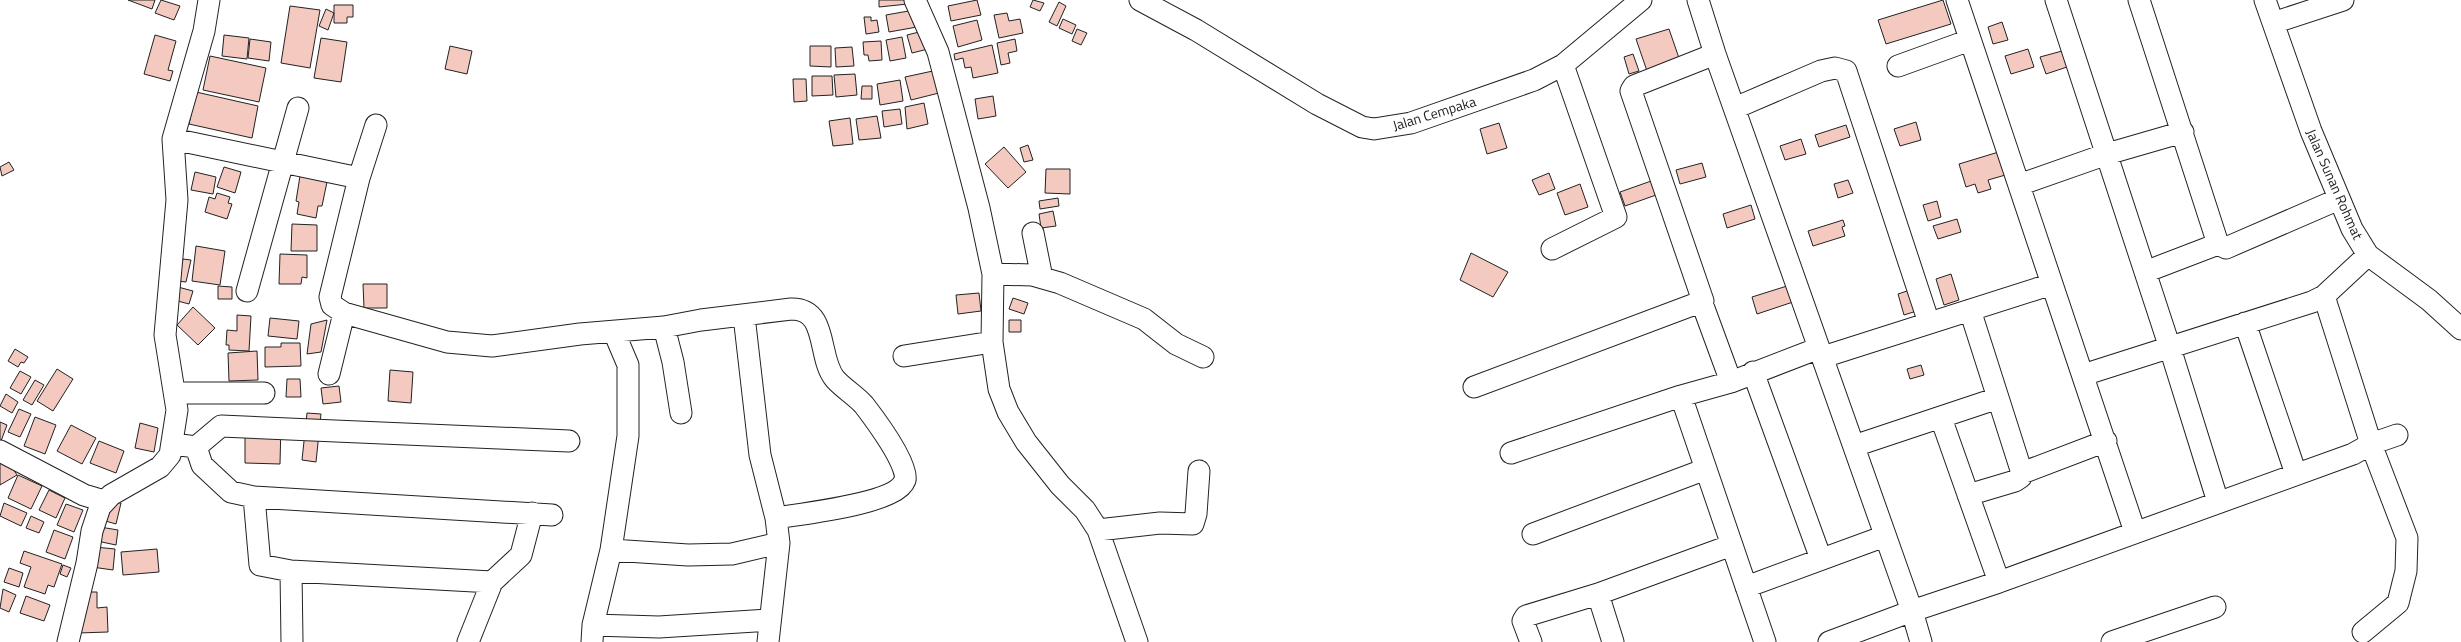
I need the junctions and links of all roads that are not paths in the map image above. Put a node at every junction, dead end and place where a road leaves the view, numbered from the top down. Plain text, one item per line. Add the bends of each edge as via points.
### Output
1 (209, 0) edge
2 (915, 0) edge
3 (1641, 0) edge
4 (1698, 0) edge
5 (1957, 0) edge
6 (2056, 0) edge
7 (2139, 0) edge
8 (2265, 0) edge
9 (2343, 0) edge
10 (1148, 2) edge
11 (2273, 23) junction
12 (1970, 40) junction
13 (1715, 54) junction
14 (1563, 65) junction
15 (1898, 66) dead end
16 (298, 108) dead end
17 (1735, 108) junction
18 (376, 125) dead end
19 (2183, 132) junction
20 (173, 139) junction
21 (2107, 154) junction
22 (283, 162) junction
23 (359, 178) junction
24 (2019, 185) junction
25 (2340, 199) junction
26 (1033, 232) dead end
27 (2218, 244) junction
28 (1552, 249) dead end
29 (2368, 255) junction
30 (2145, 272) junction
31 (993, 274) junction
32 (1042, 278) junction
33 (2052, 284) junction
34 (247, 291) dead end
35 (2324, 296) junction
36 (1702, 303) junction
37 (1970, 310) junction
38 (344, 314) junction
39 (744, 316) junction
40 (1929, 323) junction
41 (2245, 323) junction
42 (664, 327) junction
43 (2461, 329) edge
44 (614, 332) junction
45 (992, 342) junction
46 (2170, 348) junction
47 (1821, 352) junction
48 (904, 356) dead end
49 (1203, 357) dead end
50 (1753, 372) junction
51 (329, 374) dead end
52 (2083, 376) junction
53 (1731, 382) junction
54 (1474, 387) dead end
55 (264, 393) dead end
56 (175, 394) junction
57 (1681, 396) junction
58 (1998, 398) junction
59 (681, 413) dead end
60 (1941, 418) junction
61 (2397, 435) dead end
62 (569, 441) dead end
63 (2106, 441) junction
64 (173, 444) junction
65 (2372, 444) junction
66 (1854, 446) junction
67 (196, 447) junction
68 (0, 451) edge
69 (1511, 453) dead end
70 (1706, 469) junction
71 (1199, 471) dead end
72 (2022, 473) junction
73 (2296, 474) junction
74 (1968, 495) junction
75 (254, 497) junction
76 (104, 501) junction
77 (2218, 502) junction
78 (776, 518) junction
79 (1098, 530) junction
80 (2135, 532) junction
81 (1532, 534) dead end
82 (1885, 536) junction
83 (779, 543) junction
84 (1732, 545) junction
85 (610, 550) junction
86 (1821, 559) junction
87 (291, 571) junction
88 (492, 582) junction
89 (1999, 582) junction
90 (1746, 587) junction
91 (1598, 594) junction
92 (2215, 607) dead end
93 (1912, 611) junction
94 (770, 620) junction
95 (2364, 632) dead end
96 (592, 634) edge
97 (658, 634) edge
98 (68, 642) edge
99 (292, 642) edge
100 (468, 642) edge
101 (768, 642) edge
102 (1137, 642) edge
103 (1530, 642) edge
104 (1613, 642) edge
105 (1765, 642) edge
106 (1829, 642) edge
107 (1921, 642) edge
108 (2112, 642) edge

1 - 20 street via 204,31
2 - 31 street via 938,52
3 - 14 street, Jalan Cempaka
4 - 13 street
5 - 12 street
6 - 21 street
7 - 19 street
8 - 11 street, Jalan Sunan Rohmat
9 - 11 street
10 - 14 street, Jalan Cempaka via 1317,104 1362,127 1374,129 1410,123 1534,80
11 - 25 street, Jalan Sunan Rohmat via 2311,131
12 - 15 street
12 - 24 street
13 - 17 street
13 - 36 street via 1631,90 1704,300
14 - 28 street via 1616,217
16 - 22 street
17 - 40 street via 1821,71 1835,68 1846,71
17 - 47 street
18 - 23 street
19 - 21 street
19 - 27 street
20 - 22 street
20 - 56 street via 178,200 165,335
21 - 24 street
21 - 30 street
22 - 23 street
22 - 34 street
23 - 38 street via 330,297 332,305
24 - 33 street
25 - 27 street via 2226,248
25 - 29 street, Jalan Sunan Rohmat via 2352,229
26 - 32 street
27 - 30 street
29 - 35 street
29 - 43 street, Jalan Sunan Rohmat via 2429,300
30 - 46 street
31 - 32 street
31 - 45 street
32 - 49 street via 1129,312 1155,326 1176,344
33 - 37 street
33 - 52 street
35 - 41 street
35 - 65 street
36 - 53 street
36 - 54 street
37 - 40 street
37 - 58 street
38 - 44 street via 447,342 492,346
38 - 51 street
39 - 42 street
39 - 78 street via 760,455
39 - 78 street via 800,309 808,313 815,320 835,379 863,404 906,470 905,481 884,497
40 - 47 street
41 - 46 street
41 - 73 street
42 - 44 street
42 - 59 street
44 - 85 street via 628,365 628,436
45 - 48 street
45 - 79 street via 999,389 1008,412 1026,442 1085,510
46 - 52 street
46 - 77 street
47 - 50 street
47 - 66 street
50 - 53 street
50 - 86 street
52 - 63 street
53 - 57 street
55 - 56 street
56 - 64 street via 177,410
57 - 69 street
57 - 70 street
58 - 60 street
58 - 72 street
60 - 66 street
60 - 74 street
61 - 65 street
62 - 67 street via 221,426
63 - 72 street
63 - 80 street
64 - 67 street
64 - 76 street via 160,467
65 - 73 street
65 - 95 street via 2407,538 2407,557 2398,602
66 - 82 street
67 - 75 street via 202,465 231,492
68 - 76 street via 84,495
70 - 81 street
70 - 84 street
71 - 79 street via 1196,514 1192,524 1160,523
72 - 74 street via 2015,480
73 - 77 street
74 - 89 street
75 - 87 street via 260,565
75 - 88 street via 542,514 521,555
76 - 98 street via 92,531
77 - 80 street
78 - 83 street
79 - 102 street
80 - 89 street
82 - 86 street
82 - 93 street
83 - 85 street via 732,554
83 - 94 street
84 - 90 street
84 - 91 street
85 - 96 street
86 - 90 street
87 - 88 street
87 - 99 street
88 - 100 street
89 - 93 street
90 - 105 street
91 - 103 street via 1526,616 1523,621
91 - 104 street
92 - 108 street
93 - 106 street
93 - 107 street
94 - 97 street
94 - 101 street
96 - 97 street

